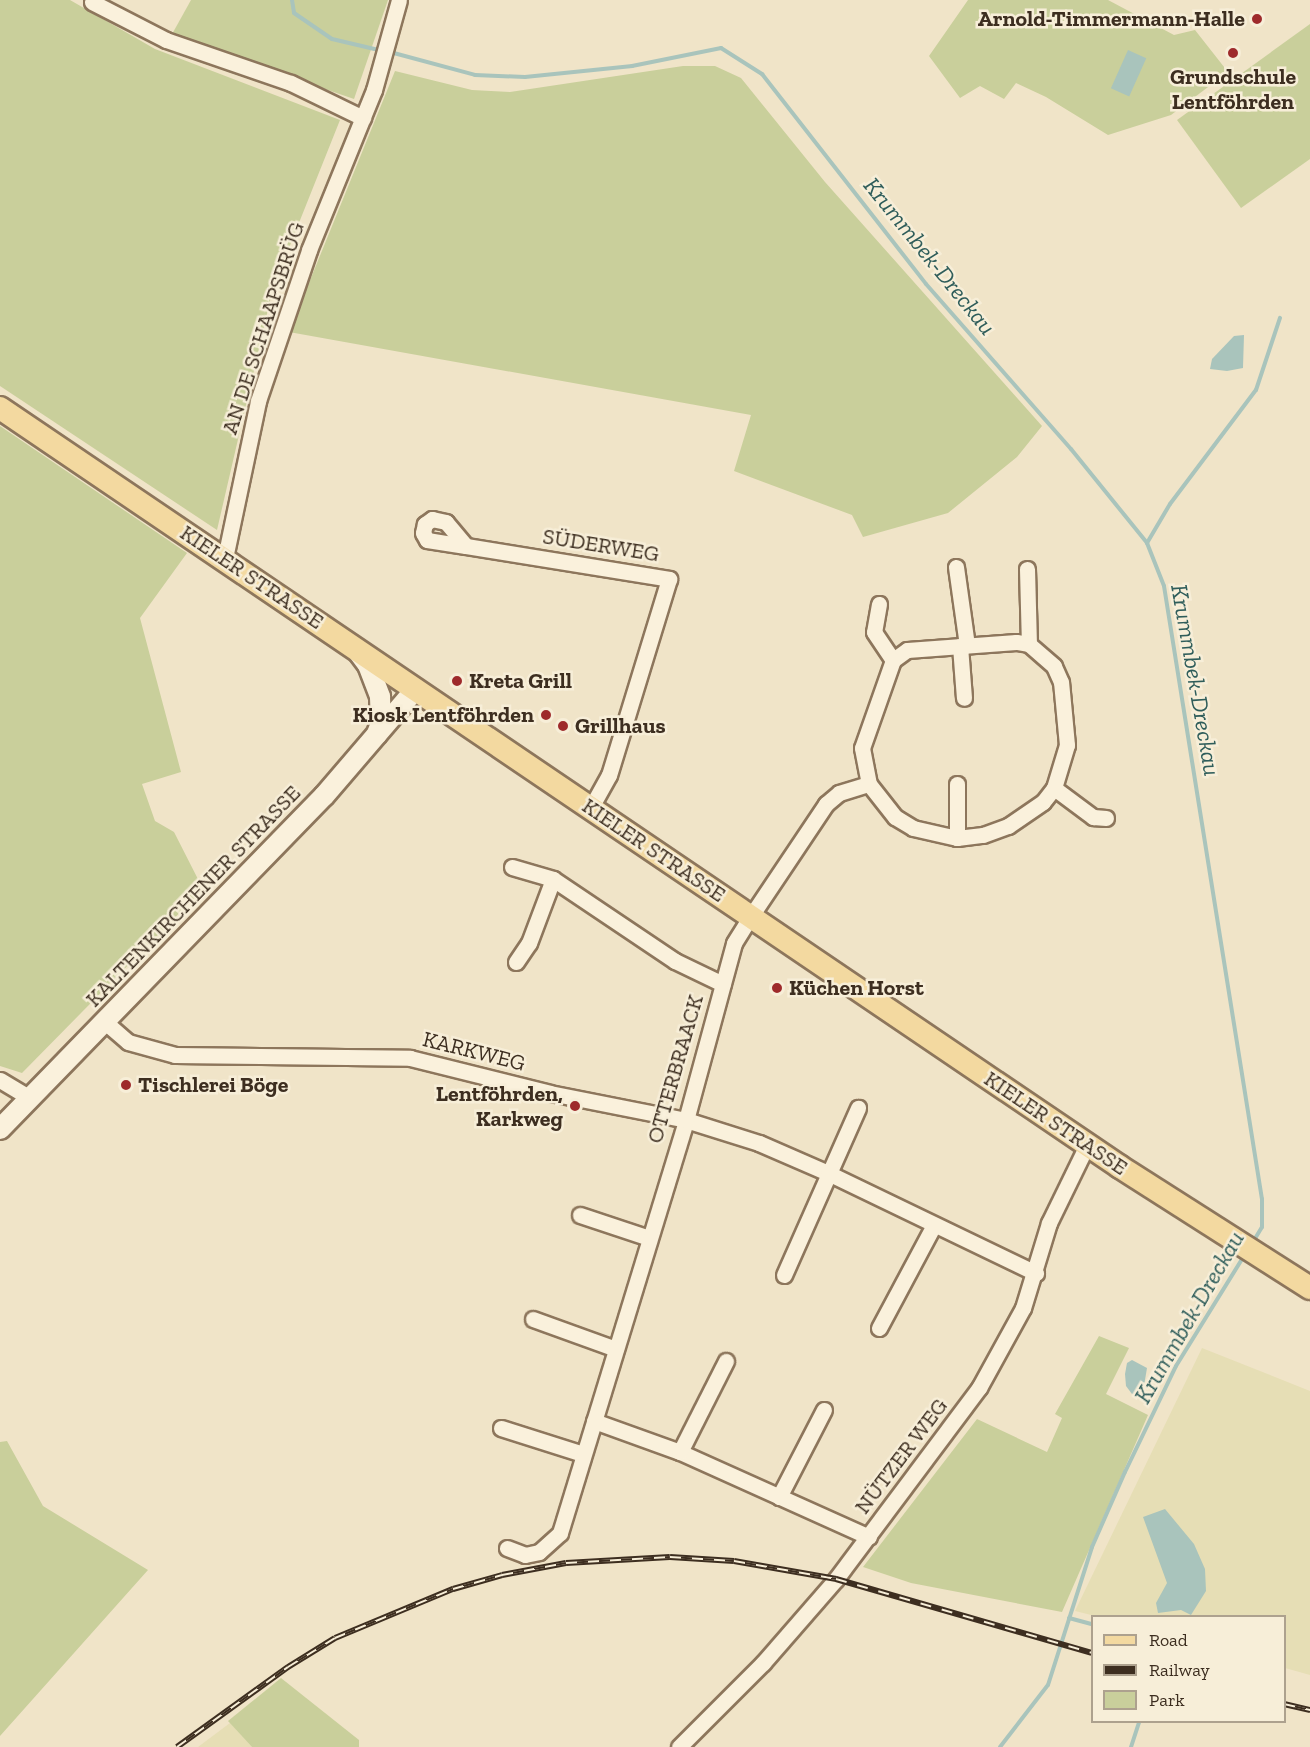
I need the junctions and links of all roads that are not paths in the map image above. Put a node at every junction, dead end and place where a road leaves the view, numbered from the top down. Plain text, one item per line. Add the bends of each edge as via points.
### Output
1 (399, 0) edge
2 (92, 2) dead end
3 (363, 118) junction
4 (0, 408) edge
5 (466, 546) dead end
6 (225, 558) junction
7 (956, 567) dead end
8 (1027, 569) dead end
9 (879, 604) dead end
10 (1029, 644) junction
11 (963, 646) junction
12 (356, 648) junction
13 (893, 660) junction
14 (414, 691) junction
15 (964, 698) dead end
16 (377, 734) junction
17 (869, 784) junction
18 (957, 784) dead end
19 (1054, 788) junction
20 (591, 808) junction
21 (1106, 818) dead end
22 (957, 838) junction
23 (512, 867) dead end
24 (553, 879) junction
25 (751, 916) junction
26 (516, 962) dead end
27 (723, 984) junction
28 (105, 1022) junction
29 (0, 1080) edge
30 (30, 1098) junction
31 (858, 1108) dead end
32 (686, 1120) junction
33 (0, 1129) edge
34 (1087, 1144) junction
35 (828, 1173) junction
36 (580, 1215) dead end
37 (934, 1225) junction
38 (649, 1238) junction
39 (1036, 1273) junction
40 (784, 1275) dead end
41 (1310, 1288) edge
42 (533, 1319) dead end
43 (879, 1328) dead end
44 (616, 1349) junction
45 (726, 1360) dead end
46 (824, 1410) dead end
47 (594, 1421) junction
48 (501, 1428) dead end
49 (680, 1452) junction
50 (583, 1454) junction
51 (779, 1497) junction
52 (869, 1537) junction
53 (507, 1548) dead end
54 (679, 1747) edge

1 - 3 street, AN DE SCHAAPSBRÜG
2 - 3 street via 166,40 291,83
3 - 6 street, AN DE SCHAAPSBRÜG via 309,250 258,401
4 - 6 main road, KIELER STRASSE
5 - 20 street, SÜDERWEG via 669,579 609,775
6 - 12 main road, KIELER STRASSE
7 - 11 street
8 - 10 street
9 - 13 street via 874,632
10 - 11 street
10 - 19 street via 1054,666 1061,682 1067,745
11 - 13 street via 907,650
11 - 15 street
12 - 14 main road, KIELER STRASSE
12 - 16 main road via 368,665 380,697 381,723
13 - 17 street via 862,748
14 - 16 main road, KALTENKIRCHENER STRASSE
14 - 20 main road, KIELER STRASSE
16 - 28 main road, KALTENKIRCHENER STRASSE via 324,796
17 - 22 street via 895,817 914,828
17 - 25 street, OTTERBRAACK via 839,793 826,804
18 - 22 street
19 - 21 street via 1093,817
19 - 22 street via 1043,802 1008,825 983,835
20 - 25 main road, KIELER STRASSE
23 - 24 street
24 - 26 street via 529,943
24 - 27 street via 675,961
25 - 27 street, OTTERBRAACK via 734,943
25 - 34 main road, KIELER STRASSE
27 - 32 street, OTTERBRAACK
28 - 30 main road, KALTENKIRCHENER STRASSE
28 - 32 street, KARKWEG via 128,1042 175,1055 410,1058 550,1093
29 - 30 street
30 - 33 main road, KALTENKIRCHENER STRASSE
31 - 35 street
32 - 35 street, KARKWEG via 759,1143
32 - 38 street, OTTERBRAACK
34 - 39 street, NÜTZER WEG via 1049,1223
34 - 41 main road, KIELER STRASSE
35 - 37 street, KARKWEG
35 - 40 street
36 - 38 street
37 - 39 street, KARKWEG
37 - 43 street
38 - 44 street, OTTERBRAACK
39 - 52 street, NÜTZER WEG via 1023,1308 979,1389
42 - 44 street
44 - 47 street, OTTERBRAACK
45 - 49 street
46 - 51 street
47 - 49 street
47 - 50 street, OTTERBRAACK
48 - 50 street
49 - 51 street
50 - 53 street, OTTERBRAACK via 560,1533 552,1544 525,1555
51 - 52 street
52 - 54 street, NÜTZER WEG via 763,1663

